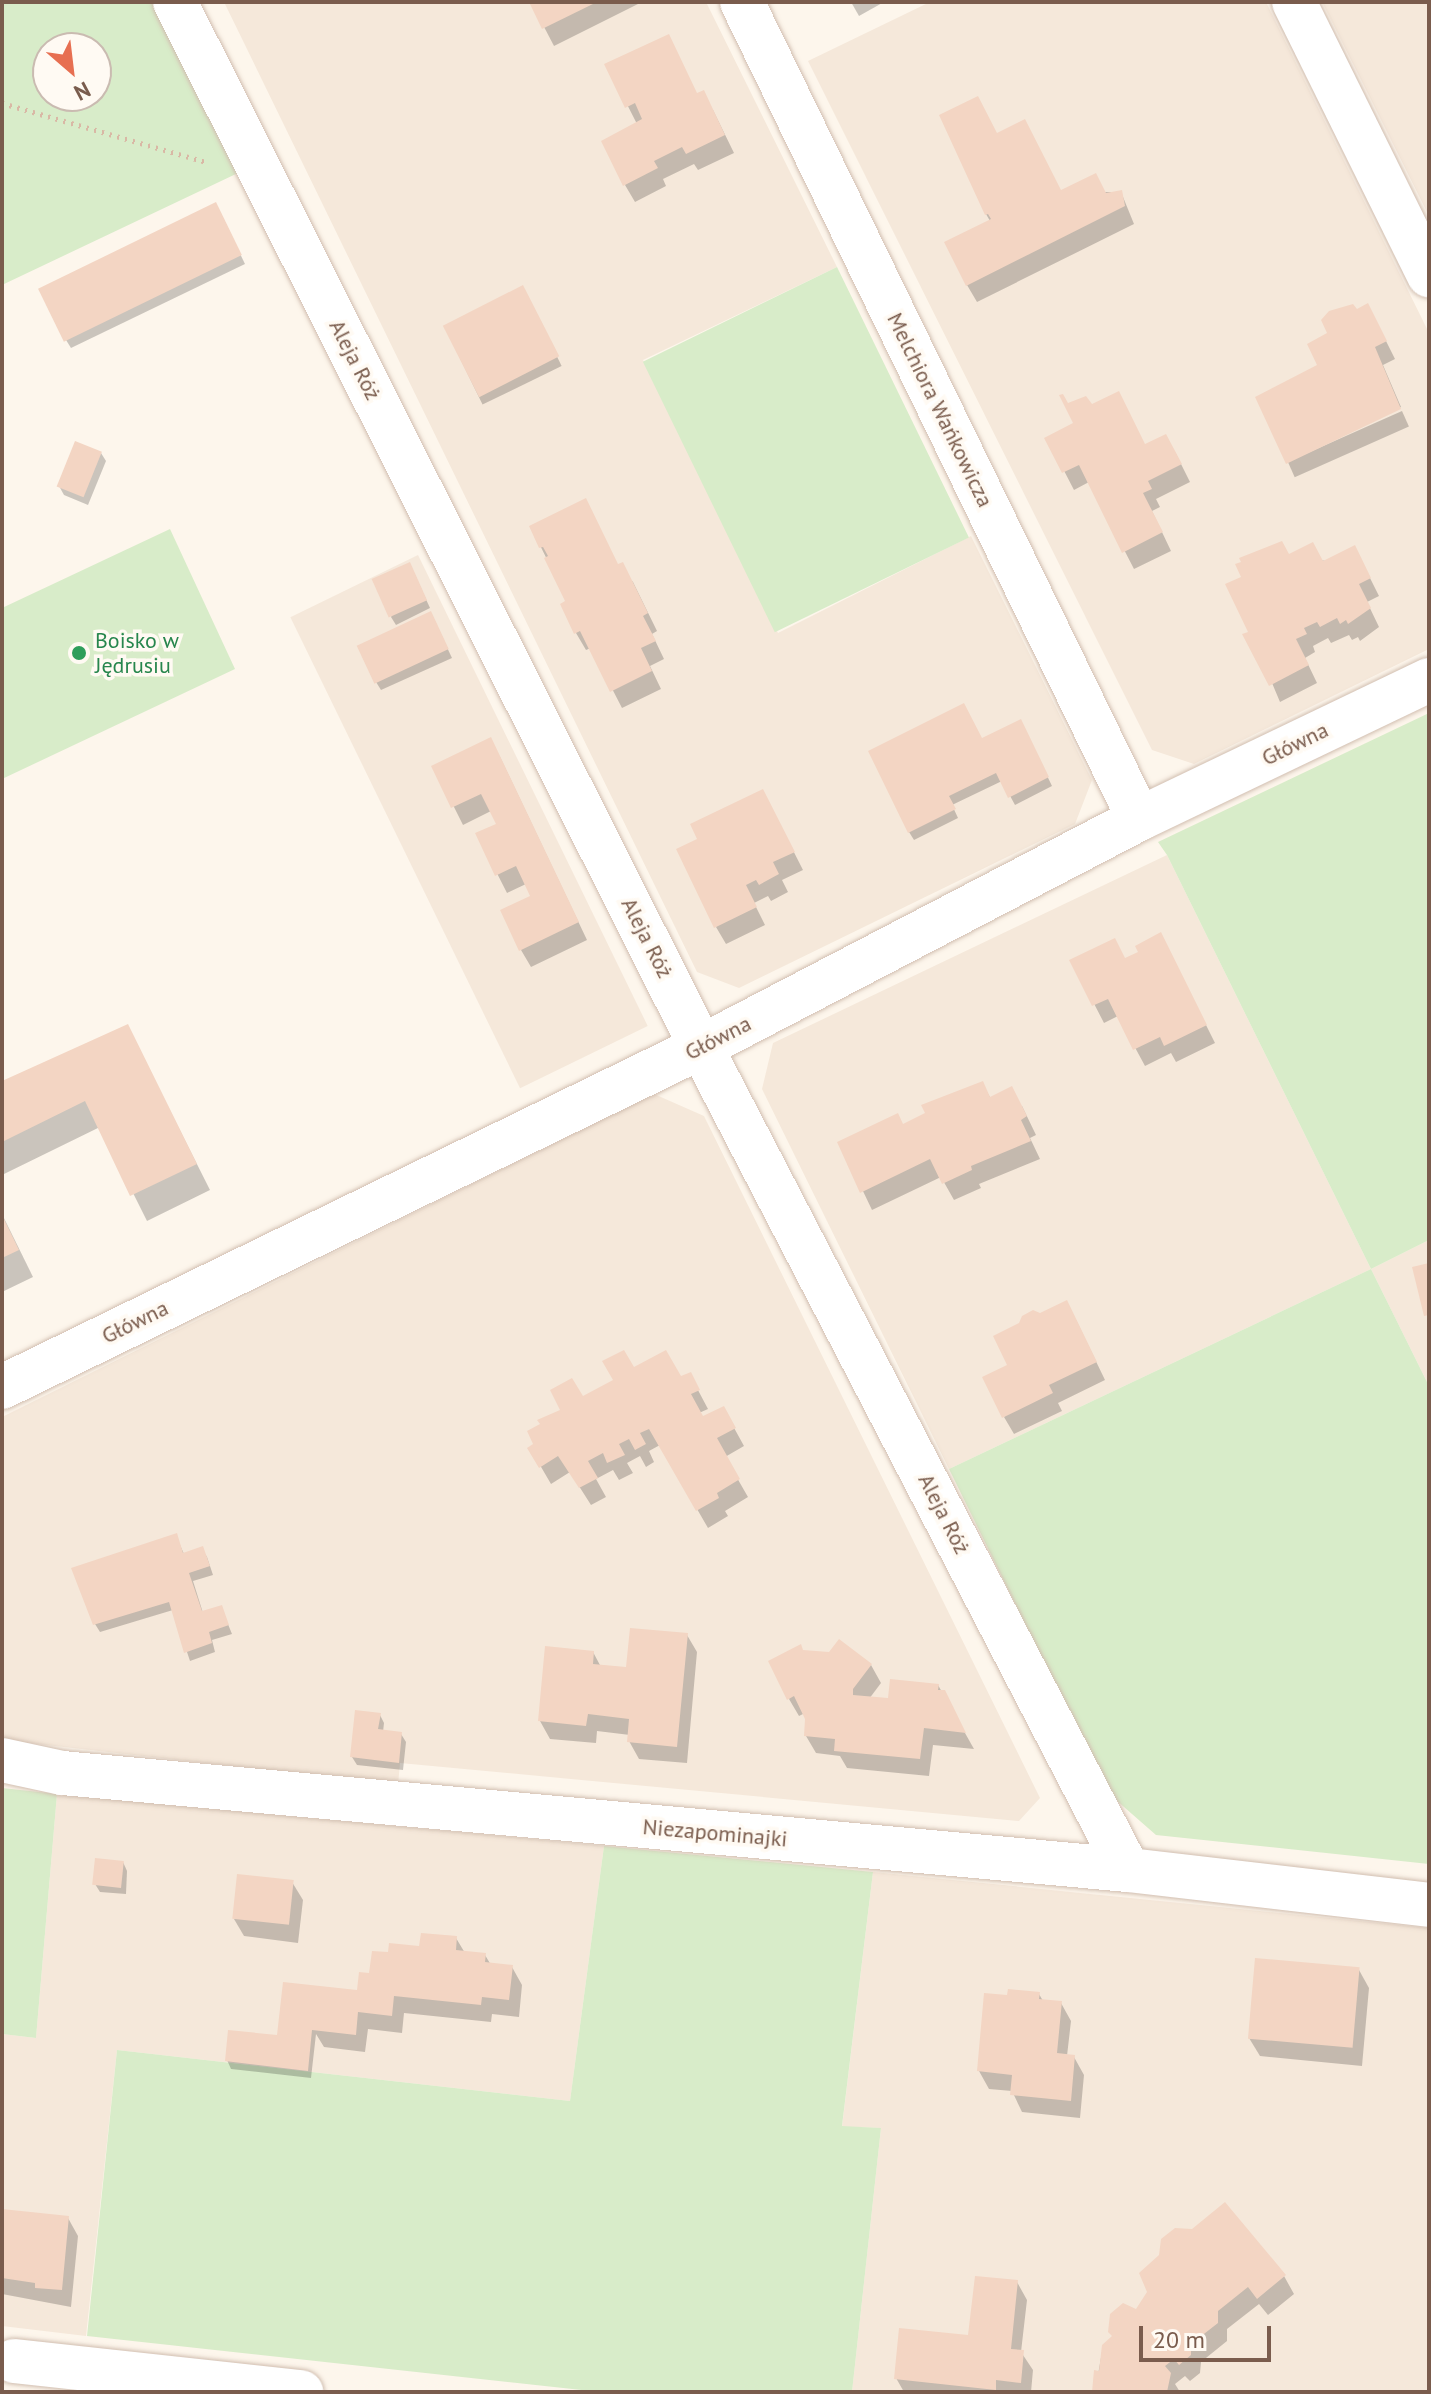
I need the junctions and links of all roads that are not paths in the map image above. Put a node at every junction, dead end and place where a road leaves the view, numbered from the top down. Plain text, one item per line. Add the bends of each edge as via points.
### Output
1 (175, 2) edge
2 (742, 2) edge
3 (1294, 2) edge
4 (1429, 275) edge
5 (1429, 680) edge
6 (1139, 819) junction
7 (701, 1047) junction
8 (2, 1387) edge
9 (2, 1760) edge
10 (1128, 1870) junction
11 (1429, 1905) edge
12 (14, 2361) dead end
13 (301, 2392) edge

1 - 7 street, Aleja Róż
2 - 6 street, Melchiora Wańkowicza
3 - 4 street
5 - 6 street, Główna
6 - 7 street, Główna
7 - 8 street, Główna
7 - 10 street, Aleja Róż
9 - 10 street, Niezapominajki via 62,1773
10 - 11 street, Niezapominajki
12 - 13 street

